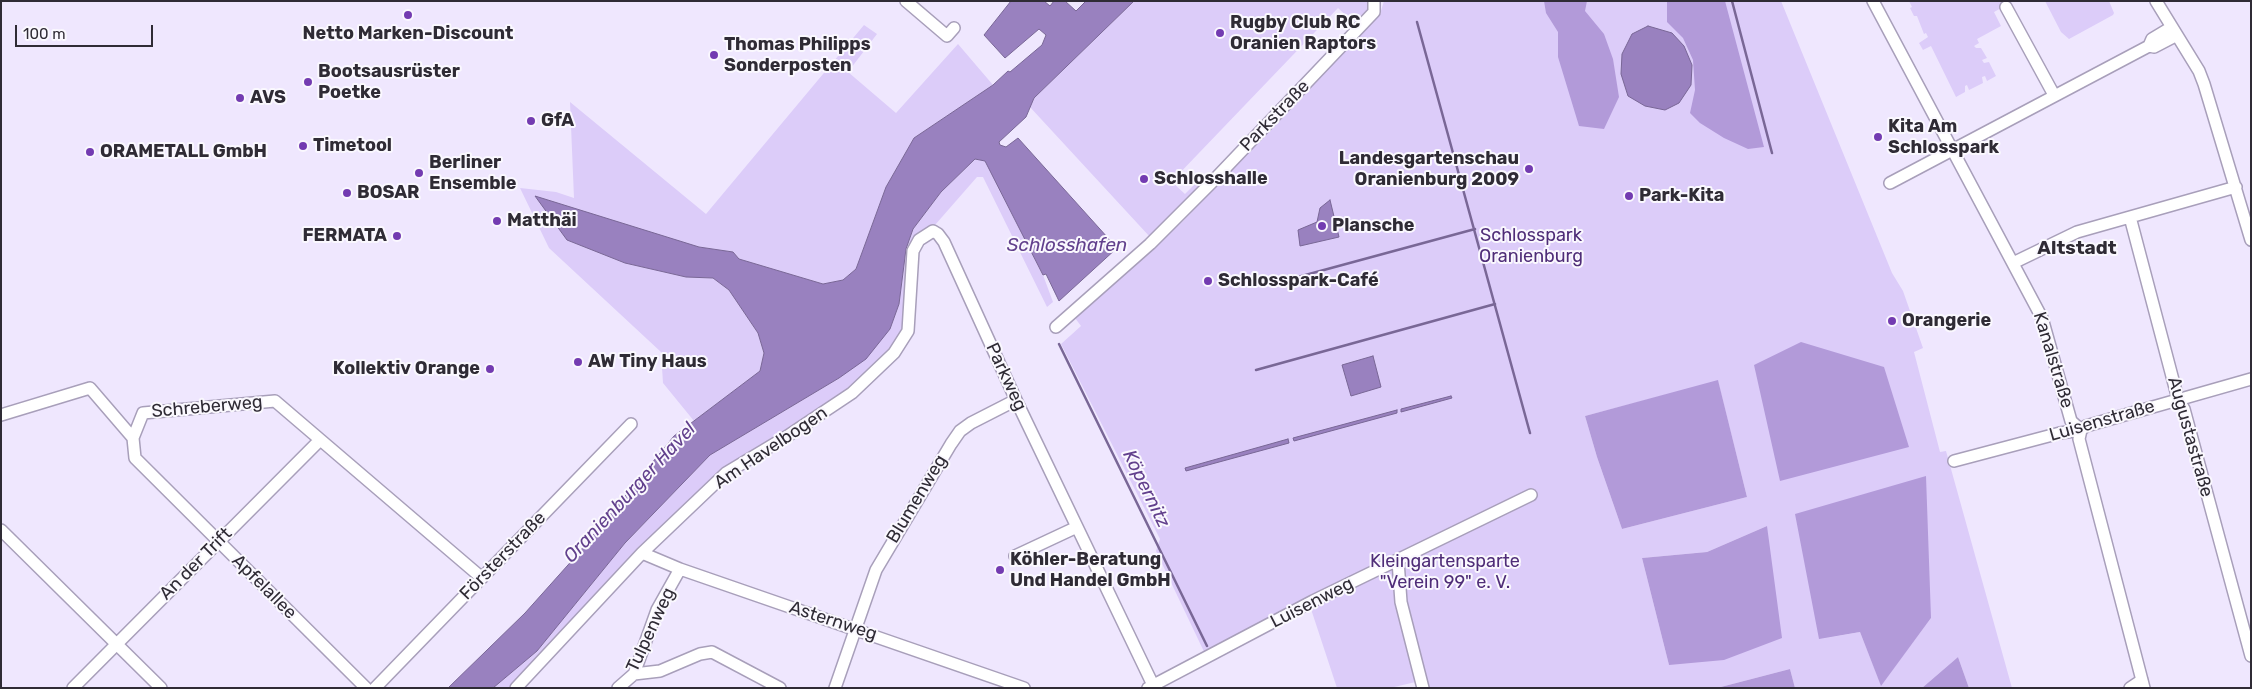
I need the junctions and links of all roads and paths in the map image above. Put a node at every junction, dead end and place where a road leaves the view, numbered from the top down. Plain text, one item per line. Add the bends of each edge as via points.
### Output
1 (906, 1) edge
2 (1374, 1) edge
3 (1873, 1) edge
4 (2156, 1) edge
5 (2006, 7) dead end
6 (954, 28) dead end
7 (2175, 31) junction
8 (2054, 95) junction
9 (1952, 150) junction
10 (1890, 183) dead end
11 (2236, 187) junction
12 (2130, 217) junction
13 (933, 230) joint
14 (2251, 240) edge
15 (2013, 263) junction
16 (1056, 327) dead end
17 (2251, 379) edge
18 (2178, 399) junction
19 (1016, 400) junction
20 (1, 415) edge
21 (631, 424) dead end
22 (2080, 430) junction
23 (133, 438) junction
24 (320, 440) junction
25 (1954, 461) dead end
26 (1531, 495) dead end
27 (1077, 526) junction
28 (1, 530) edge
29 (217, 542) junction
30 (642, 552) junction
31 (1015, 556) dead end
32 (1398, 561) junction
33 (680, 569) junction
34 (482, 578) junction
35 (855, 630) junction
36 (116, 645) junction
37 (2251, 656) edge
38 (634, 674) junction
39 (2143, 684) edge
40 (1151, 686) edge
41 (73, 688) edge
42 (160, 688) edge
43 (366, 688) edge
44 (375, 688) edge
45 (516, 688) edge
46 (618, 688) edge
47 (780, 688) edge
48 (835, 688) edge
49 (1024, 688) edge
50 (1423, 688) edge
51 (2130, 688) edge

1 - 6 street via 947,36
2 - 16 street, Parkstraße via 1374,12 1370,17 1212,182 1150,244
3 - 9 street, Kanalstraße
4 - 7 street
5 - 8 street
7 - 8 street via 2152,40 2150,46
7 - 11 street via 2204,84
8 - 9 street
9 - 10 street
9 - 15 street, Kanalstraße
11 - 12 street
11 - 14 street
12 - 15 street via 2077,232
12 - 18 street, Augustastraße
13 - 19 street, Parkweg via 944,242
13 - 30 street, Am Havelbogen via 919,240 913,251 908,331 894,353 852,393 726,473
15 - 22 street, Kanalstraße via 2042,318 2071,421
17 - 18 street, Luisenstraße
18 - 22 street, Luisenstraße
18 - 37 street, Augustastraße via 2184,409
19 - 27 street, Parkweg
19 - 35 street, Blumenweg via 960,431 876,570
20 - 23 street, Schreberweg via 90,388
21 - 34 street, Försterstraße
22 - 25 street, Luisenstraße
22 - 39 street, Kanalstraße via 2079,439
23 - 24 street, Schreberweg via 143,413 275,401
23 - 29 street, Apfelallee via 135,458
24 - 29 street, An der Trift
24 - 34 street, Schreberweg
26 - 32 street, Luisenweg
27 - 31 street
27 - 40 street, Parkweg
28 - 36 street
29 - 36 street, An der Trift
29 - 43 street, Apfelallee
30 - 33 street, Asternweg
30 - 45 street, Am Havelbogen
32 - 40 street, Luisenweg via 1312,601
32 - 50 street via 1401,602
33 - 35 street, Asternweg
33 - 38 street, Tulpenweg via 657,610
34 - 44 street, Försterstraße
35 - 48 street, Blumenweg
35 - 49 street, Asternweg
36 - 41 street, An der Trift
36 - 42 street
38 - 46 street, Tulpenweg
38 - 47 street via 660,671 712,652
39 - 51 street

